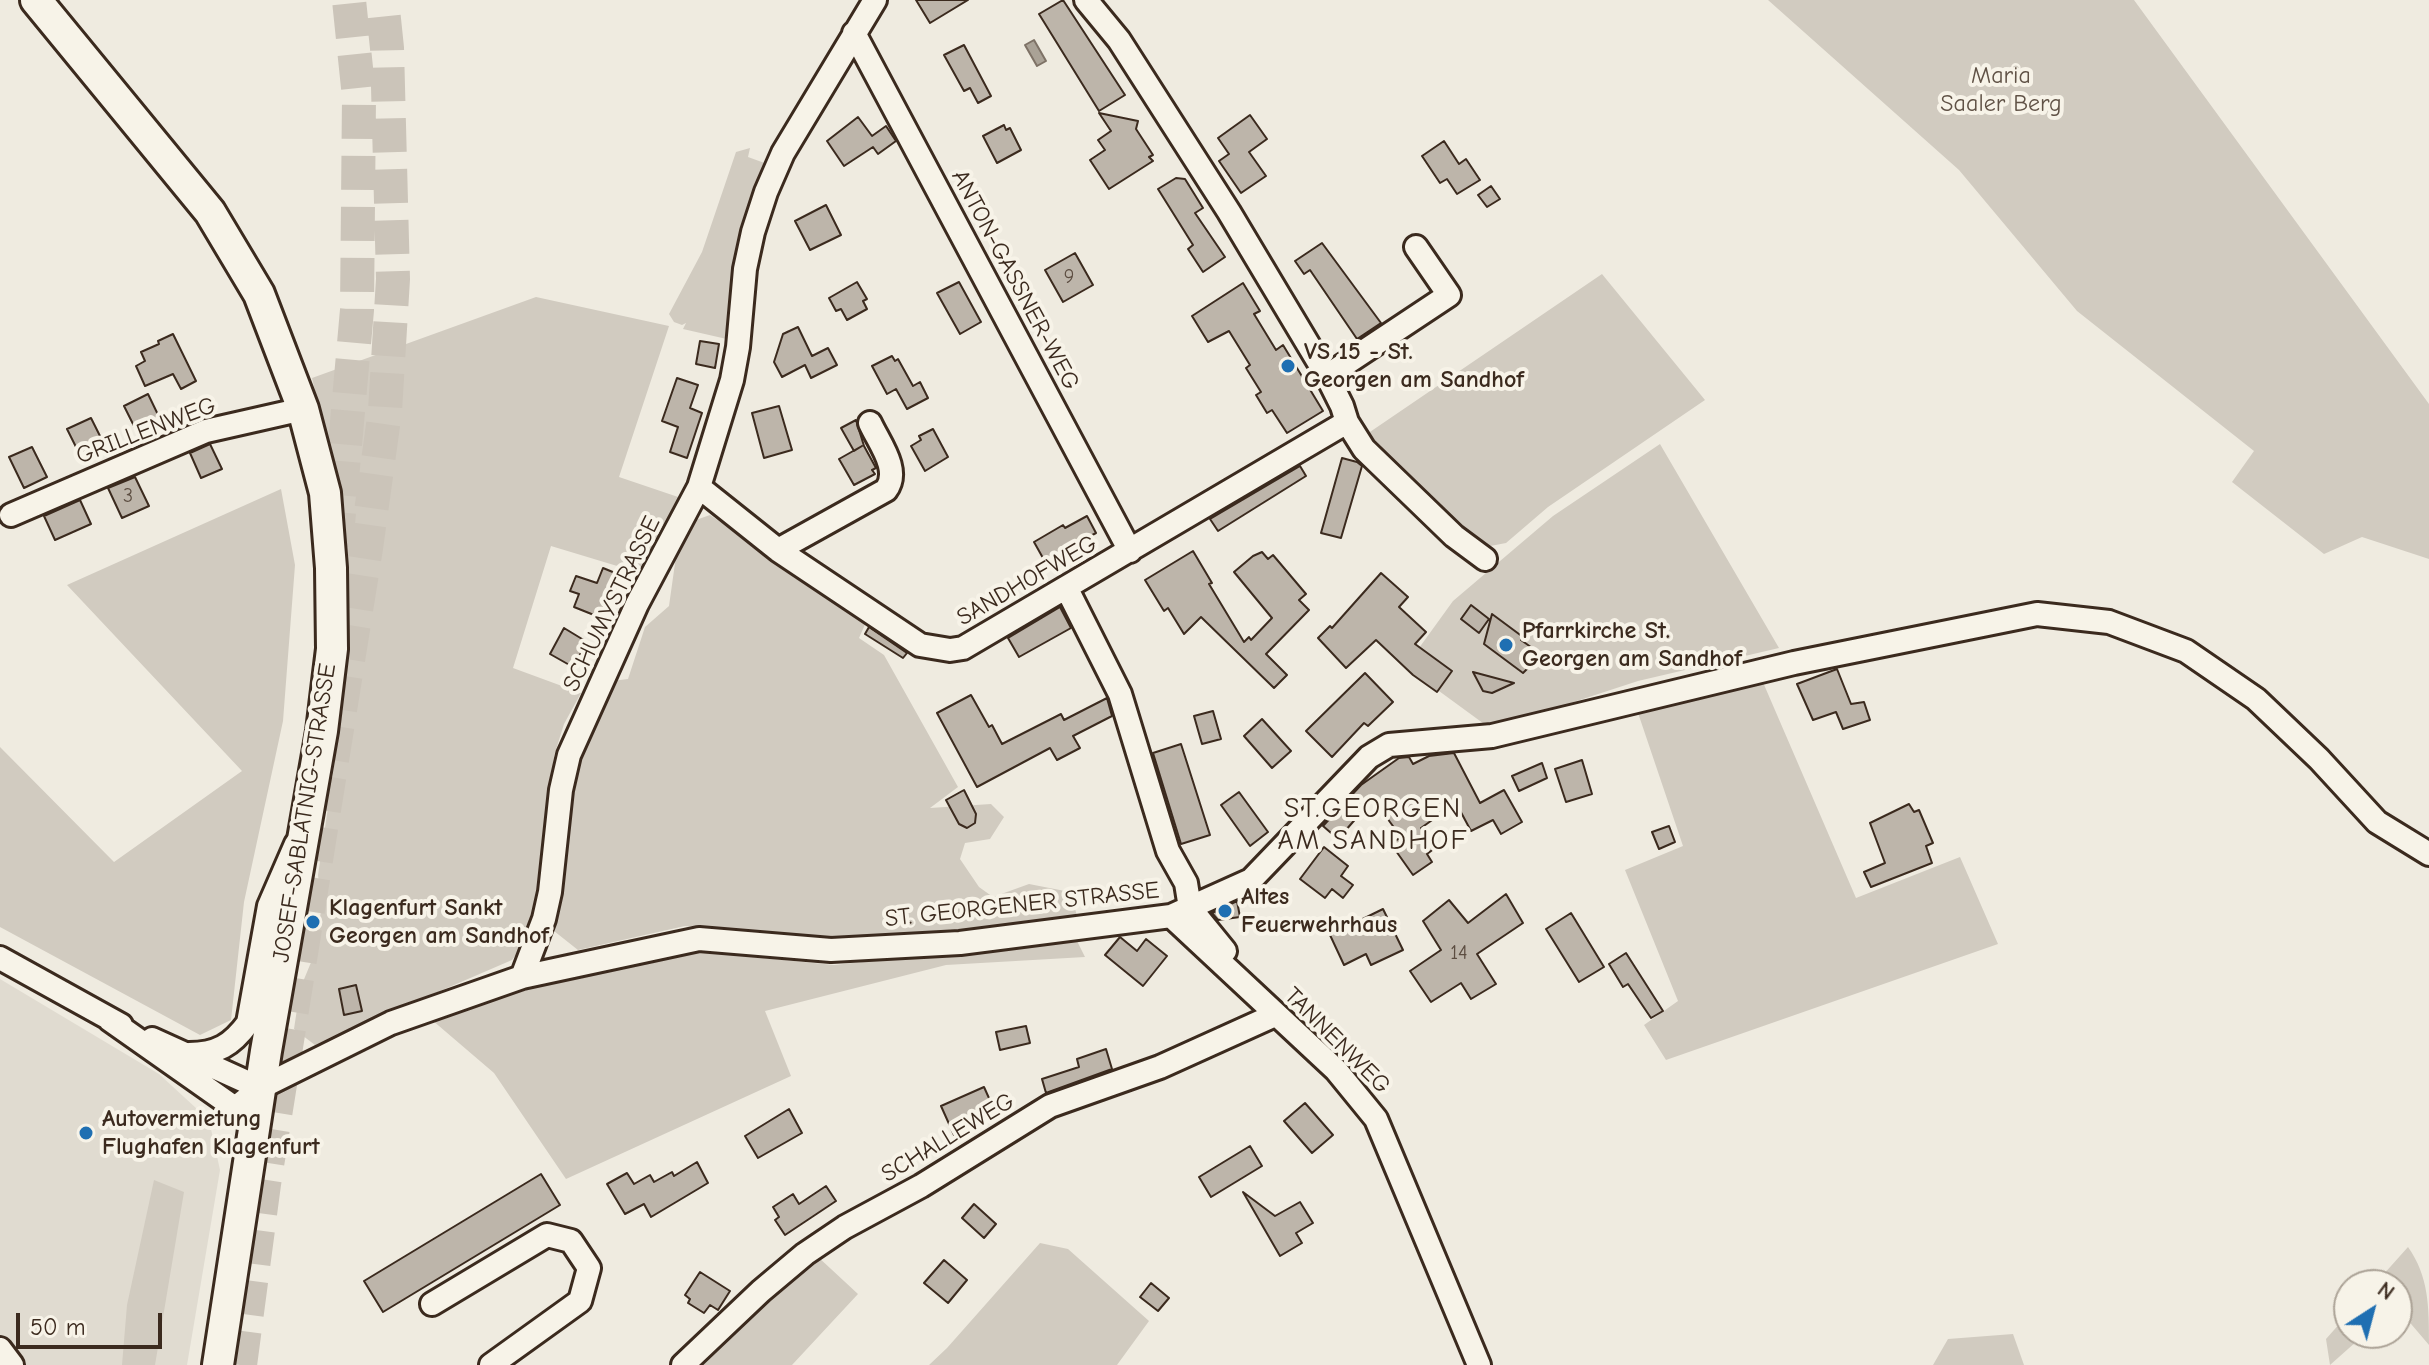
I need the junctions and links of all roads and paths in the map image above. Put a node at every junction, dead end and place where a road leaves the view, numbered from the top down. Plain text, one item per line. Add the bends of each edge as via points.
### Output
1 (36, 0) edge
2 (875, 0) edge
3 (1086, 0) edge
4 (854, 33) junction
5 (1416, 247) dead end
6 (1327, 376) junction
7 (303, 409) junction
8 (1347, 422) junction
9 (870, 423) dead end
10 (699, 487) junction
11 (11, 515) dead end
12 (778, 550) junction
13 (1130, 551) junction
14 (1485, 559) dead end
15 (1067, 589) junction
16 (305, 825) junction
17 (2429, 854) edge
18 (1181, 912) junction
19 (0, 958) edge
20 (522, 977) junction
21 (1275, 1015) junction
22 (110, 1020) junction
23 (185, 1054) junction
24 (260, 1088) junction
25 (432, 1304) dead end
26 (0, 1349) edge
27 (12, 1365) edge
28 (218, 1365) edge
29 (491, 1365) edge
30 (683, 1365) edge
31 (1479, 1365) edge

1 - 7 main road, JOSEF-SABLATNIG-STRASSE via 210,212 259,294
2 - 4 street, SCHUMYSTRASSE
3 - 6 street via 1128,53
4 - 10 street, SCHUMYSTRASSE via 783,153 766,192 745,269 732,380
4 - 13 street, ANTON-GASSNER-WEG
5 - 6 street via 1449,295
6 - 8 street
7 - 11 street, GRILLENWEG via 206,431
7 - 16 main road, JOSEF-SABLATNIG-STRASSE via 325,493 332,649
8 - 13 street, SANDHOFWEG
8 - 14 street via 1364,449
9 - 12 street via 893,472 892,482
10 - 12 street, SANDHOFWEG
10 - 20 street, SCHUMYSTRASSE via 637,604 569,755 550,892
12 - 15 street, SANDHOFWEG via 920,645 950,650 963,648
13 - 15 street, SANDHOFWEG
15 - 18 street, TANNENWEG via 1120,694 1168,851 1186,883
16 - 23 street via 269,906 248,1023 226,1047
16 - 24 main road, JOSEF-SABLATNIG-STRASSE
17 - 18 street, ST. GEORGENER STRASSE via 2377,822 2256,699 2186,651 2109,622 2037,614 1834,654 1492,736 1389,745 1369,757 1251,880
18 - 20 street, ST. GEORGENER STRASSE via 960,943 846,949 699,939
18 - 21 street, TANNENWEG
19 - 22 street
20 - 24 street via 391,1023
21 - 30 street, SCHALLEWEG via 1160,1067 1050,1106 845,1227 761,1291
21 - 31 street, TANNENWEG via 1336,1070 1376,1119
22 - 23 street
22 - 24 street via 235,1108
23 - 24 street
24 - 28 main road, JOSEF-SABLATNIG-STRASSE
25 - 29 street via 547,1235 571,1241 589,1268 580,1301
26 - 27 street

